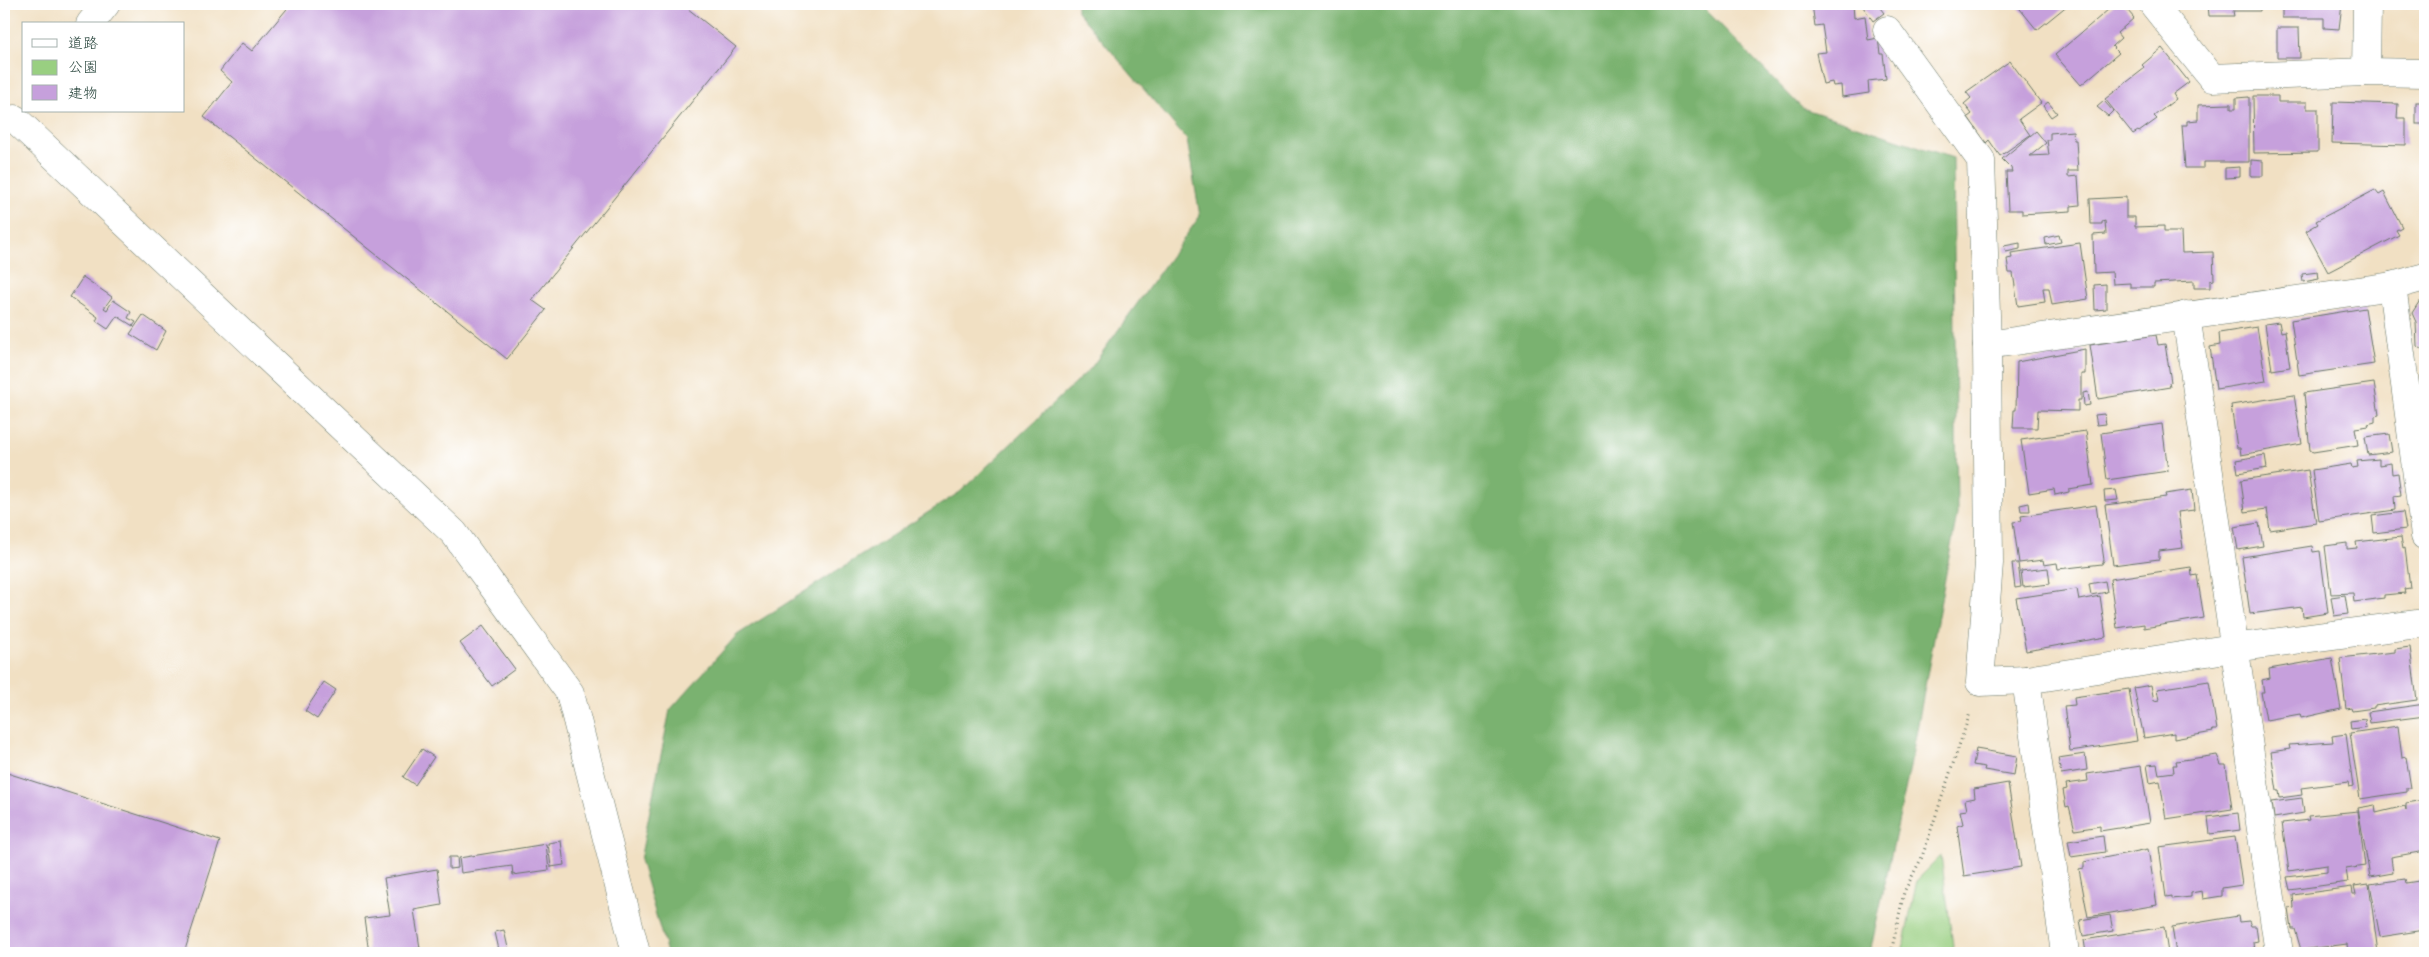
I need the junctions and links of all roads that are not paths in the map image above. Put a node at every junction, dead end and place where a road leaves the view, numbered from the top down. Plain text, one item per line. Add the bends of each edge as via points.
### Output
1 (106, 4) edge
2 (2153, 4) edge
3 (2367, 4) edge
4 (92, 22) edge
5 (1887, 30) dead end
6 (2366, 72) junction
7 (2425, 73) edge
8 (14, 119) edge
9 (2425, 277) edge
10 (2392, 286) junction
11 (2186, 315) junction
12 (1987, 345) junction
13 (2425, 536) edge
14 (2425, 623) edge
15 (2233, 648) junction
16 (2026, 680) junction
17 (636, 953) edge
18 (2065, 953) edge
19 (2279, 953) edge

1 - 4 street
2 - 6 street via 2212,78
3 - 6 street
5 - 12 street via 1981,160
6 - 7 street
8 - 17 street via 454,533 570,693
9 - 10 street
10 - 11 street
10 - 13 street
11 - 12 street
11 - 15 street
12 - 16 street via 1989,563 1980,682
14 - 15 street
15 - 16 street
15 - 19 street
16 - 18 street

